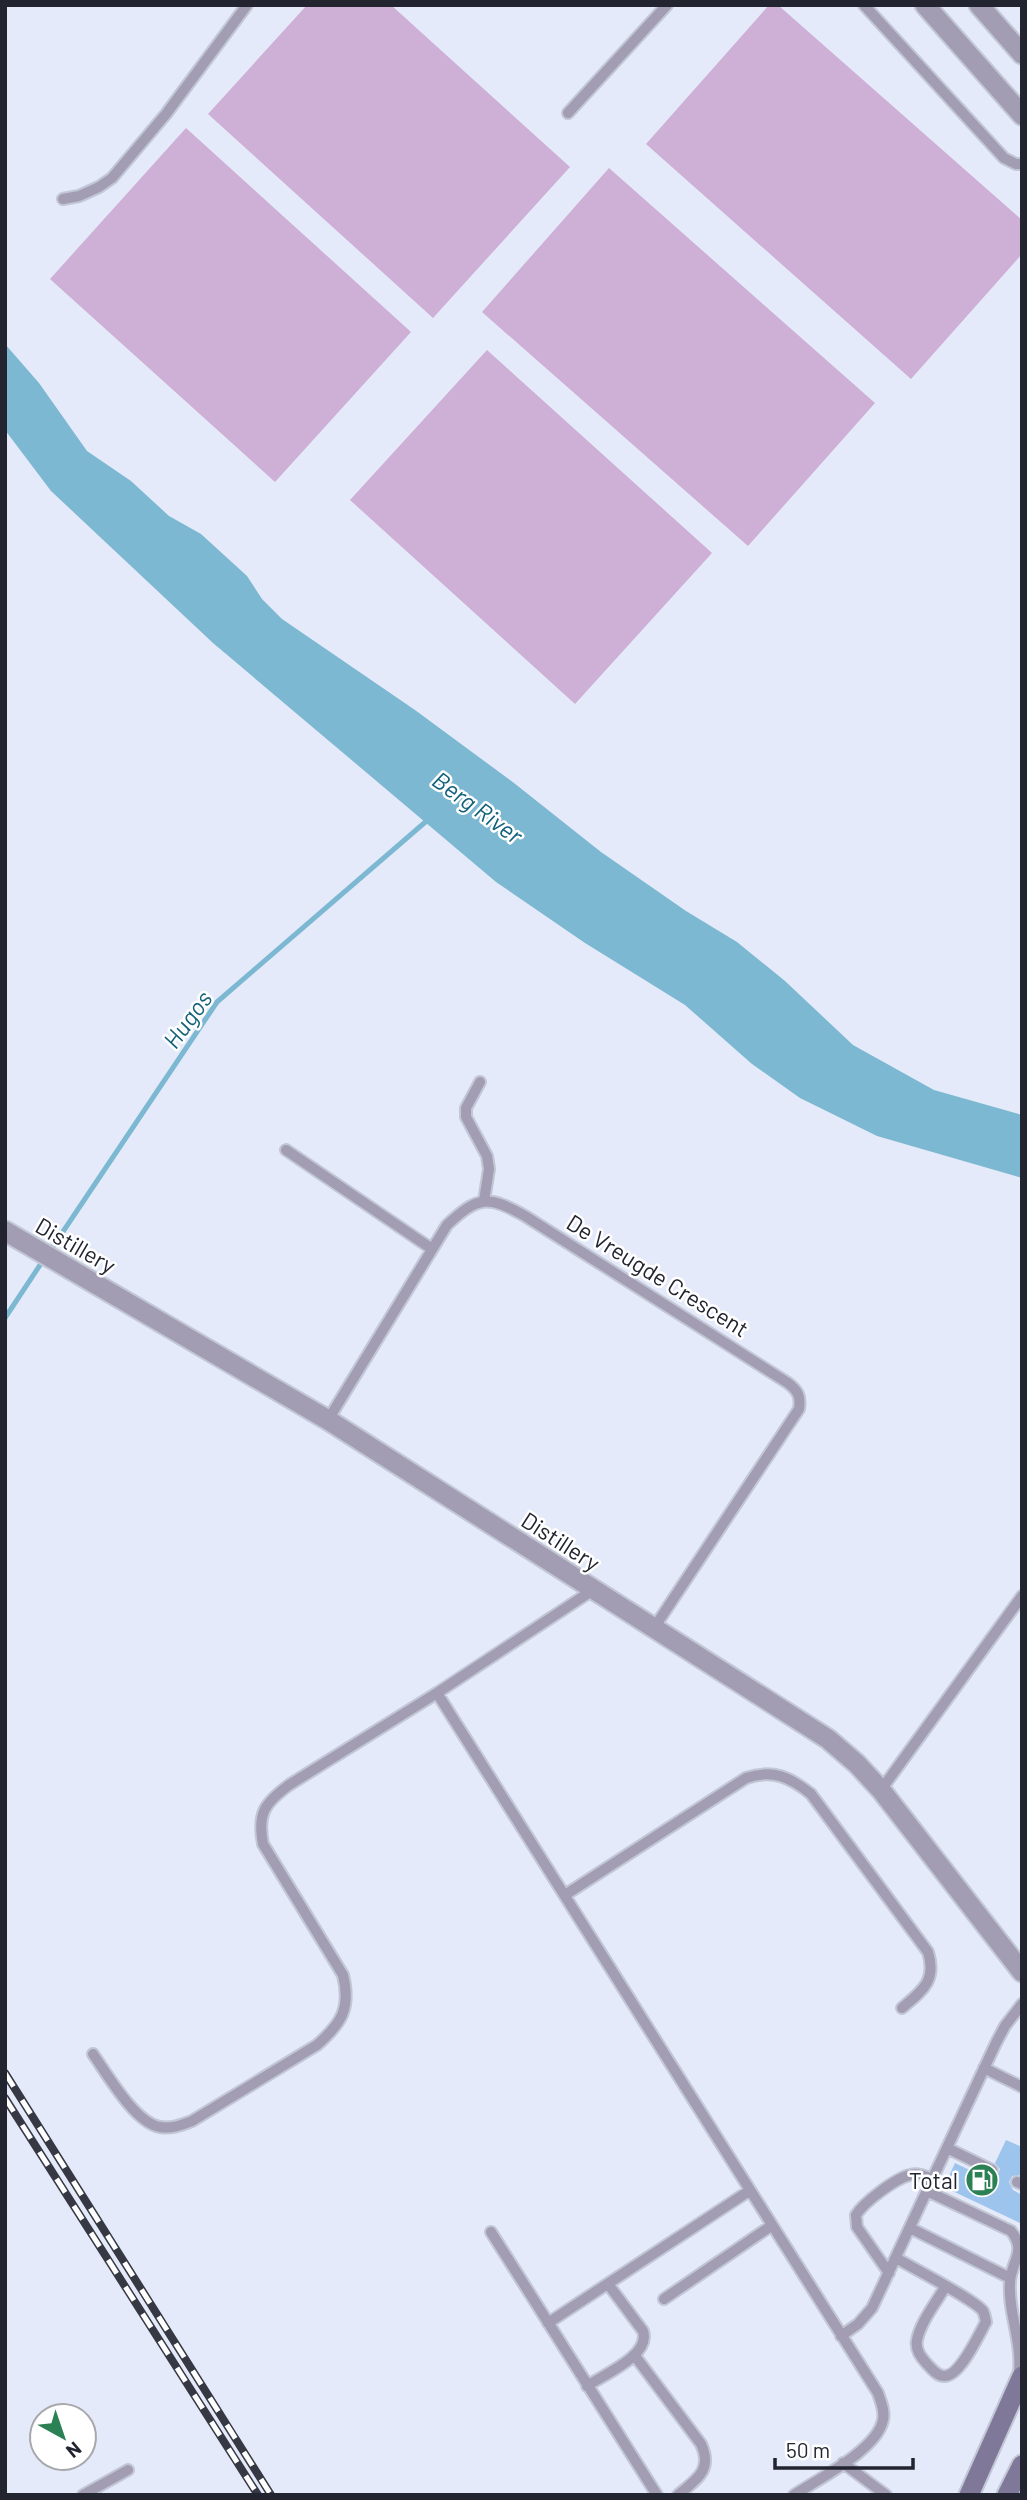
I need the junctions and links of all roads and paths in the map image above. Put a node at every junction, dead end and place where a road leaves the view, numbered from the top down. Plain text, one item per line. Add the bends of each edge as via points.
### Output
1 (247, 5) edge
2 (667, 5) edge
3 (864, 5) edge
4 (925, 5) edge
5 (978, 5) edge
6 (1022, 54) edge
7 (568, 113) dead end
8 (1022, 115) edge
9 (1022, 164) edge
10 (63, 200) dead end
11 (481, 1082) dead end
12 (286, 1150) dead end
13 (484, 1201) junction
14 (5, 1231) edge
15 (432, 1249) junction
16 (328, 1420) junction
17 (593, 1590) junction
18 (1022, 1596) edge
19 (654, 1628) junction
20 (437, 1693) junction
21 (881, 1790) junction
22 (565, 1895) junction
23 (1020, 1964) edge
24 (1022, 2004) edge
25 (902, 2008) dead end
26 (93, 2054) dead end
27 (984, 2068) junction
28 (1022, 2087) edge
29 (947, 2148) junction
30 (992, 2170) dead end
31 (932, 2179) junction
32 (749, 2191) junction
33 (927, 2191) junction
34 (771, 2226) junction
35 (910, 2228) junction
36 (491, 2232) dead end
37 (896, 2258) junction
38 (889, 2273) junction
39 (1010, 2278) junction
40 (608, 2284) junction
41 (946, 2287) junction
42 (664, 2299) dead end
43 (548, 2323) junction
44 (841, 2336) junction
45 (635, 2356) junction
46 (1020, 2380) edge
47 (587, 2386) junction
48 (843, 2463) junction
49 (1022, 2465) edge
50 (128, 2470) dead end
51 (83, 2495) edge
52 (657, 2495) edge
53 (678, 2495) edge
54 (794, 2495) edge
55 (886, 2495) edge
56 (969, 2495) edge
57 (1007, 2495) edge

1 - 10 lane via 112,178
2 - 7 lane
3 - 9 lane via 1004,158
4 - 8 street
5 - 6 street
11 - 13 lane via 466,1108 466,1117 487,1156
12 - 15 lane
13 - 15 lane via 465,1208
13 - 19 lane, De Vreugde Crescent via 502,1203 525,1216 797,1391 799,1409
14 - 16 street, Distillery
15 - 16 lane
16 - 17 street, Distillery
17 - 19 street, Distillery
17 - 20 lane
18 - 21 lane
19 - 21 street, Distillery via 828,1739
20 - 22 lane
20 - 26 lane via 289,1785 271,1798 263,1812 263,1844 343,1975 348,1993 344,2013 333,2031 192,2121 173,2128 157,2127 141,2118
21 - 23 street, Distillery
22 - 25 lane via 746,1778 784,1776 811,1794 929,1952 930,1979
22 - 32 lane
24 - 27 lane via 1004,2025
27 - 28 lane
27 - 29 lane
29 - 30 lane
29 - 31 lane
31 - 33 lane
31 - 38 lane via 909,2175 856,2215 857,2227
32 - 34 lane
32 - 40 lane
33 - 35 lane
33 - 39 lane via 1017,2237 1020,2254
34 - 42 lane
34 - 44 lane
35 - 37 lane
35 - 39 lane
36 - 43 lane
37 - 38 lane
37 - 41 lane
38 - 44 lane via 868,2315
39 - 46 lane
40 - 43 lane
40 - 45 lane via 643,2331 644,2346
41 - 41 lane via 978,2306 986,2322 959,2368 946,2377 929,2366 916,2343
43 - 47 lane
44 - 48 lane via 878,2393 884,2416 873,2440
45 - 47 lane
45 - 53 lane via 707,2457 696,2480
46 - 56 main road
47 - 52 lane
48 - 54 lane
48 - 55 lane
49 - 57 main road
50 - 51 lane

